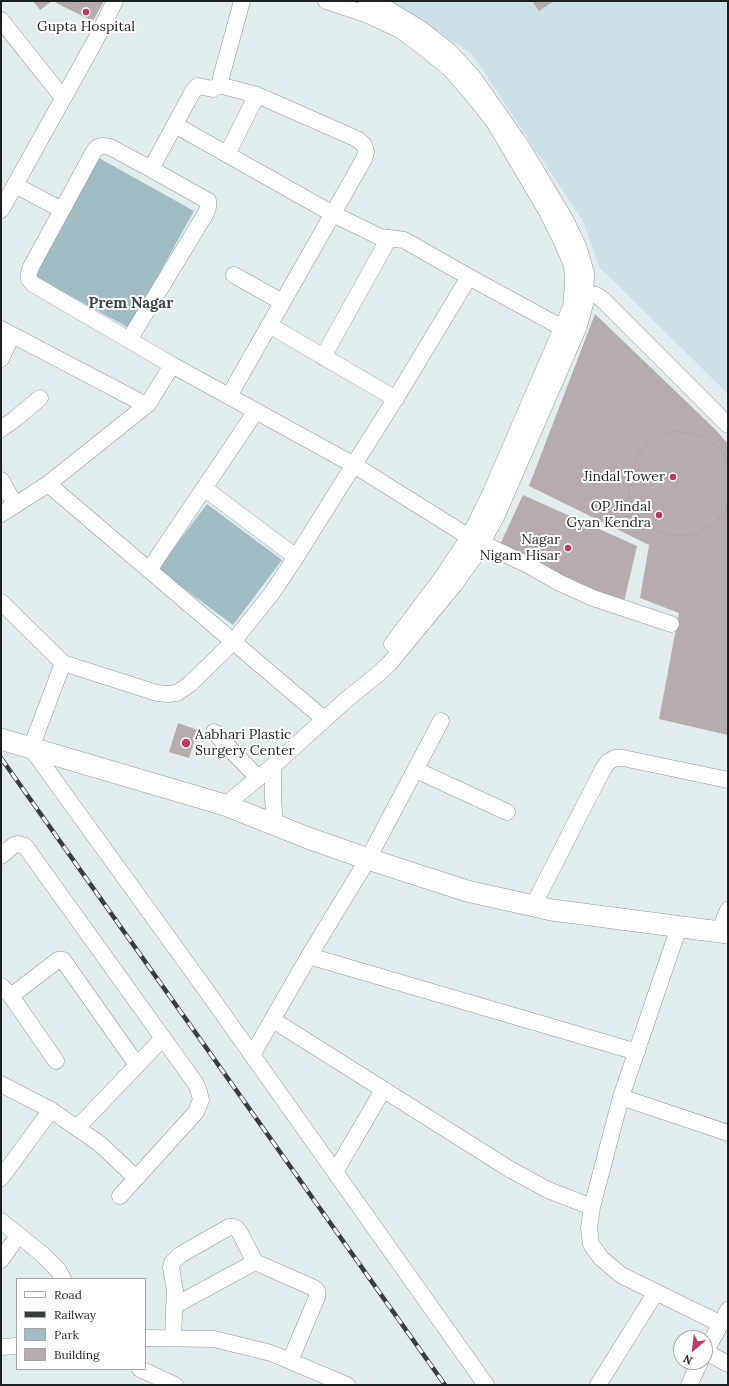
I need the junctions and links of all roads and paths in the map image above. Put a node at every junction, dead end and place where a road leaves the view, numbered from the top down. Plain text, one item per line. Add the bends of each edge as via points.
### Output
1 (115, 1) edge
2 (242, 1) edge
3 (326, 1) edge
4 (366, 1) edge
5 (1, 20) edge
6 (219, 85) junction
7 (257, 96) junction
8 (63, 98) junction
9 (175, 125) junction
10 (227, 154) junction
11 (151, 169) junction
12 (15, 185) junction
13 (1, 210) edge
14 (62, 210) junction
15 (333, 214) junction
16 (389, 238) junction
17 (234, 275) dead end
18 (468, 277) junction
19 (579, 295) junction
20 (282, 302) junction
21 (269, 325) junction
22 (569, 331) junction
23 (6, 332) edge
24 (129, 340) junction
25 (323, 357) junction
26 (1, 359) edge
27 (172, 366) junction
28 (229, 396) junction
29 (40, 398) dead end
30 (396, 399) junction
31 (146, 405) junction
32 (256, 411) junction
33 (728, 425) edge
34 (1, 429) edge
35 (728, 464) edge
36 (354, 465) junction
37 (1, 480) edge
38 (48, 484) junction
39 (204, 488) junction
40 (15, 505) junction
41 (728, 506) edge
42 (1, 514) edge
43 (476, 540) junction
44 (296, 557) junction
45 (149, 570) junction
46 (1, 602) edge
47 (671, 624) dead end
48 (233, 642) junction
49 (63, 663) junction
50 (324, 719) junction
51 (441, 721) dead end
52 (214, 732) dead end
53 (1, 739) edge
54 (31, 748) junction
55 (273, 766) junction
56 (416, 770) junction
57 (258, 778) junction
58 (728, 780) edge
59 (225, 805) junction
60 (507, 812) dead end
61 (275, 825) junction
62 (1, 856) edge
63 (368, 859) junction
64 (533, 906) junction
65 (728, 910) edge
66 (679, 927) junction
67 (724, 933) edge
68 (309, 956) junction
69 (6, 991) edge
70 (272, 1020) junction
71 (163, 1038) junction
72 (637, 1052) junction
73 (252, 1055) junction
74 (56, 1061) dead end
75 (137, 1065) junction
76 (1, 1084) edge
77 (383, 1090) junction
78 (621, 1097) junction
79 (51, 1110) junction
80 (78, 1128) junction
81 (728, 1133) edge
82 (335, 1172) junction
83 (1, 1178) edge
84 (136, 1178) junction
85 (120, 1196) dead end
86 (592, 1207) junction
87 (1, 1221) edge
88 (18, 1236) junction
89 (1, 1260) edge
90 (255, 1262) junction
91 (62, 1278) edge
92 (656, 1292) junction
93 (174, 1306) junction
94 (724, 1317) edge
95 (146, 1338) edge
96 (173, 1338) junction
97 (713, 1338) edge
98 (16, 1346) edge
99 (1, 1347) edge
100 (713, 1359) edge
101 (290, 1361) junction
102 (728, 1364) edge
103 (142, 1370) edge
104 (696, 1370) edge
105 (175, 1385) edge
106 (347, 1385) edge
107 (486, 1385) edge
108 (598, 1385) edge
109 (688, 1385) edge

1 - 8 street
2 - 6 street
3 - 19 street via 368,15 400,30 450,69 476,99 494,122 546,210 572,265 573,285
4 - 19 street via 388,9 421,29 450,51 473,77 522,147 566,219 586,273
5 - 8 street
6 - 7 street
6 - 9 street via 213,89 202,86 195,88
7 - 10 street
7 - 15 street via 357,139 364,145 364,159
8 - 12 street
9 - 10 street
9 - 11 street
10 - 15 street
11 - 14 street via 110,148 98,147
11 - 24 street via 202,197 208,201 208,207
12 - 13 street
12 - 14 street
14 - 24 street via 31,267 29,279 33,284
15 - 16 street via 370,233
15 - 20 street
16 - 18 street via 404,240
16 - 25 street
17 - 20 street
18 - 22 street
18 - 30 street
19 - 22 street via 571,307
19 - 33 street via 596,295 603,300
20 - 21 street
21 - 25 street
21 - 28 street
22 - 43 street via 491,492
23 - 26 street
23 - 31 street
24 - 27 street
25 - 30 street
27 - 28 street
27 - 31 street
28 - 32 street
29 - 34 street
30 - 36 street
31 - 38 street
32 - 36 street
32 - 39 street
35 - 41 path via 719,448 699,435 675,431 661,434 644,445 629,473 629,495 639,516 657,531 671,536 695,534 716,523
36 - 43 street
36 - 44 street
37 - 40 street
38 - 40 street
38 - 45 street
39 - 44 street
39 - 45 street
40 - 42 street
43 - 47 street via 593,598
43 - 50 street via 443,576 404,630 346,700
44 - 48 street via 272,593
45 - 48 street
46 - 49 street
48 - 49 street via 190,684 177,693 157,693
48 - 50 street
49 - 54 street
50 - 55 street
51 - 56 street
52 - 57 street
53 - 54 main road
54 - 59 main road
54 - 73 street
55 - 57 street
55 - 61 street
56 - 60 street
56 - 63 street
57 - 59 street
58 - 64 street via 624,758 615,758 608,762
59 - 61 main road
61 - 63 main road
62 - 71 street via 14,845 25,846
63 - 64 main road via 467,891
63 - 68 street
64 - 66 main road
65 - 67 street
66 - 67 main road
66 - 72 street
68 - 70 street
68 - 72 street
69 - 74 street
69 - 75 street via 58,960 64,960
70 - 73 street
70 - 77 street
71 - 75 street
71 - 84 street via 196,1084 201,1100 200,1106
72 - 78 street
73 - 82 street
75 - 80 street
76 - 79 street
77 - 82 street
77 - 86 street via 511,1170 548,1190
78 - 81 street
78 - 86 street
79 - 80 street
79 - 83 street
80 - 84 street via 100,1144
82 - 107 street
84 - 85 street
86 - 92 street via 589,1228 591,1244 601,1258 621,1275
87 - 88 street
88 - 89 street
88 - 91 street via 42,1254
90 - 93 street
90 - 93 street via 240,1233 237,1229 229,1227 180,1255 172,1263
90 - 101 street via 317,1291 317,1297
92 - 94 street
92 - 108 street
93 - 96 street
94 - 97 street
95 - 96 street
96 - 101 street via 214,1338 271,1353
98 - 99 street
100 - 102 street
101 - 106 street
103 - 105 street
104 - 109 street

